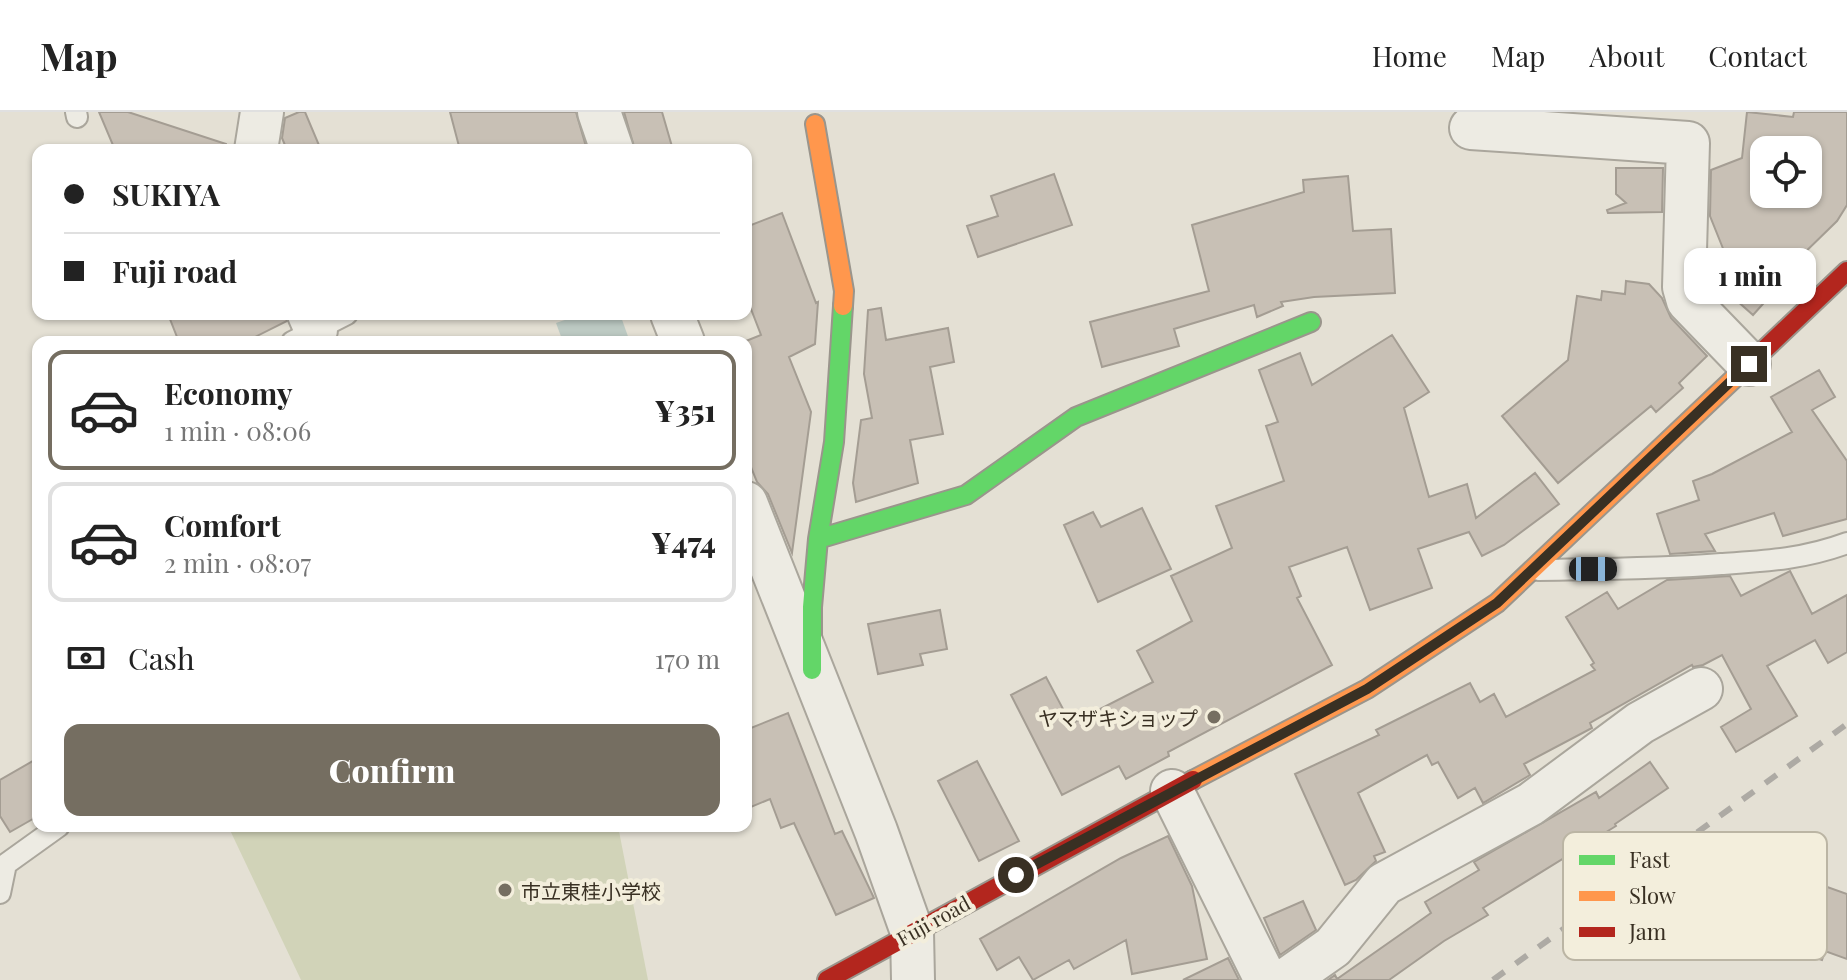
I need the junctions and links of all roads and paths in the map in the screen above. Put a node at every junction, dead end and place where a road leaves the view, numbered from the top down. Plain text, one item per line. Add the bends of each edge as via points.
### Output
1 (262, 112) edge
2 (599, 112) edge
3 (818, 118) edge
4 (1471, 128) dead end
5 (257, 144) edge
6 (610, 144) edge
7 (1847, 272) edge
8 (1311, 322) dead end
9 (1749, 364) junction
10 (752, 518) edge
11 (818, 539) junction
12 (1847, 543) edge
13 (1532, 570) junction
14 (812, 670) junction
15 (1701, 689) dead end
16 (1172, 791) junction
17 (51, 832) edge
18 (0, 893) edge
19 (912, 932) junction
20 (827, 980) edge
21 (913, 980) edge
22 (1266, 980) edge
23 (1286, 980) edge

1 - 5 street
2 - 6 street
3 - 11 main road via 844,291 834,442
4 - 9 street via 1688,143 1684,287 1688,301
7 - 9 main road, Fuji road
8 - 11 main road via 1076,417 966,495
9 - 13 main road, Fuji road
10 - 14 street
11 - 14 main road
12 - 13 lane via 1815,555 1782,559 1654,569
13 - 16 main road, Fuji road via 1497,603 1367,689
14 - 19 street
15 - 23 street via 1640,723 1531,804 1384,884 1333,947
16 - 19 main road, Fuji road
16 - 22 street
17 - 18 lane via 6,864
19 - 20 main road, Fuji road
19 - 21 street

